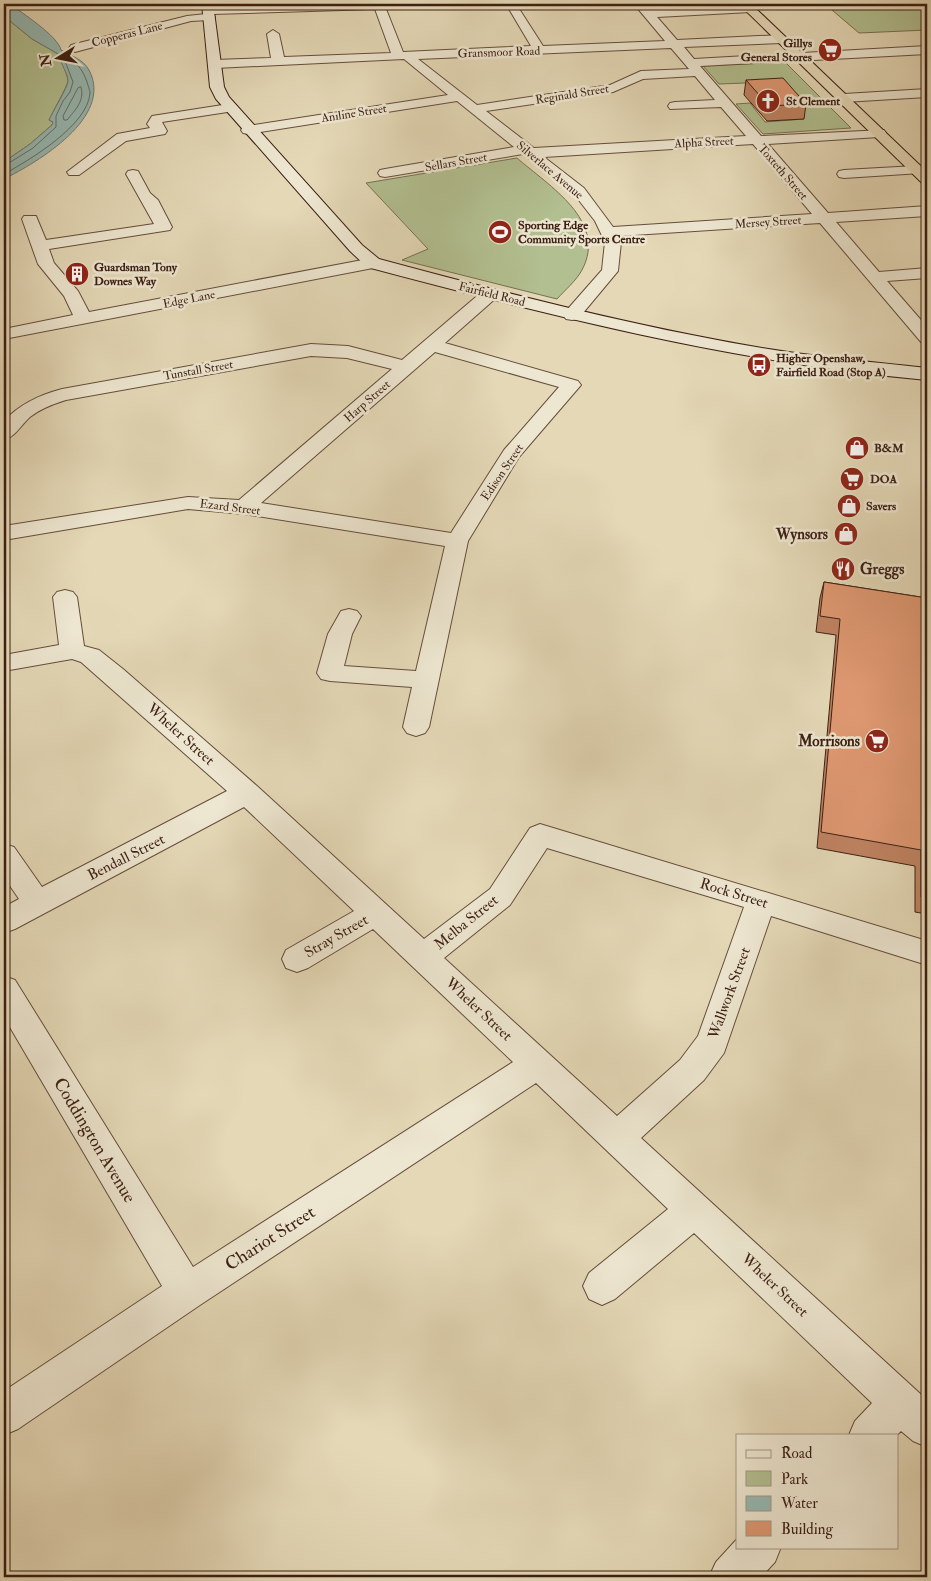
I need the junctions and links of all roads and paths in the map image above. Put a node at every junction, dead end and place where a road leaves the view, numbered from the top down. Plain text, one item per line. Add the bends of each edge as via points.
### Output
1 (379, 4) edge
2 (430, 4) edge
3 (511, 4) edge
4 (748, 6) edge
5 (644, 9) edge
6 (209, 11) edge
7 (273, 34) dead end
8 (782, 39) junction
9 (876, 41) dead end
10 (674, 44) junction
11 (75, 48) dead end
12 (539, 50) junction
13 (927, 50) edge
14 (889, 52) junction
15 (402, 56) junction
16 (801, 57) junction
17 (278, 61) junction
18 (902, 63) dead end
19 (215, 64) junction
20 (694, 67) junction
21 (927, 93) edge
22 (460, 97) junction
23 (844, 98) junction
24 (724, 103) junction
25 (675, 106) dead end
26 (229, 108) junction
27 (475, 109) junction
28 (248, 130) junction
29 (879, 132) junction
30 (754, 139) junction
31 (528, 151) junction
32 (916, 170) junction
33 (74, 172) dead end
34 (385, 173) dead end
35 (133, 174) dead end
36 (844, 174) dead end
37 (927, 180) edge
38 (927, 212) edge
39 (30, 219) dead end
40 (823, 219) junction
41 (608, 232) junction
42 (40, 246) junction
43 (374, 263) junction
44 (927, 273) edge
45 (874, 277) junction
46 (490, 294) junction
47 (572, 315) junction
48 (84, 318) junction
49 (4, 334) edge
50 (927, 338) edge
51 (432, 345) junction
52 (405, 367) junction
53 (927, 374) edge
54 (4, 434) edge
55 (244, 507) junction
56 (4, 533) edge
57 (457, 541) junction
58 (65, 597) dead end
59 (349, 616) dead end
60 (72, 651) junction
61 (4, 663) edge
62 (426, 680) junction
63 (416, 727) dead end
64 (247, 793) junction
65 (540, 835) joint
66 (4, 855) edge
67 (761, 901) junction
68 (37, 903) junction
69 (376, 913) junction
70 (4, 920) edge
71 (927, 954) edge
72 (422, 957) junction
73 (297, 959) dead end
74 (4, 989) edge
75 (538, 1064) junction
76 (617, 1138) junction
77 (694, 1210) junction
78 (602, 1286) dead end
79 (187, 1292) junction
80 (4, 1415) edge
81 (914, 1415) edge
82 (871, 1434) edge
83 (759, 1548) edge
84 (731, 1577) edge

1 - 2 street, Copperas Lane
1 - 6 street, Copperas Lane
1 - 15 street
3 - 12 street
4 - 5 street
4 - 8 highway
5 - 10 street, Toxteth Street
6 - 11 street, Copperas Lane
6 - 19 street, Fairfield Road
7 - 17 street
8 - 10 street, Gransmoor Road
8 - 16 highway
9 - 14 street
10 - 12 street, Gransmoor Road
10 - 20 street, Toxteth Street
12 - 15 street, Gransmoor Road
13 - 14 street, Reginald Street
14 - 16 street, Reginald Street
14 - 18 street
15 - 17 street, Gransmoor Road
15 - 22 street, Silverlace Avenue
16 - 20 street, Reginald Street
16 - 23 highway
17 - 19 street, Gransmoor Road
19 - 26 street, Fairfield Road via 217,87
20 - 24 street, Toxteth Street
20 - 27 street, Reginald Street via 641,75 613,88
21 - 23 street
22 - 27 street, Silverlace Avenue
22 - 28 street, Aniline Street
23 - 29 highway
24 - 25 street
24 - 30 street, Toxteth Street
26 - 28 street, Fairfield Road
26 - 33 street via 157,119 154,124 160,132 122,137
27 - 31 street, Silverlace Avenue
28 - 43 street, Fairfield Road via 356,248
29 - 30 street, Alpha Street
29 - 32 highway
30 - 31 street, Alpha Street
30 - 40 street, Toxteth Street
31 - 34 street, Sellars Street
31 - 41 street, Silverlace Avenue via 578,191
32 - 36 street
32 - 37 highway
35 - 42 street via 164,227
38 - 40 street, Mersey Street
39 - 42 street
40 - 41 street, Mersey Street
40 - 45 street, Toxteth Street
41 - 47 street, Silverlace Avenue via 612,242 610,271
42 - 48 street via 46,264 72,295
43 - 46 street, Fairfield Road
43 - 48 street, Edge Lane
44 - 45 street
45 - 50 street, Toxteth Street
46 - 47 street, Fairfield Road
46 - 51 street, Harp Street
47 - 53 street, Fairfield Road via 818,362
48 - 49 street, Edge Lane
51 - 52 street, Harp Street
51 - 57 street, Edison Street via 571,385 512,454
52 - 54 street, Tunstall Street via 348,352 311,350 62,395 26,409
52 - 55 street, Harp Street
55 - 56 street, Ezard Street via 188,503
55 - 57 street, Ezard Street
57 - 62 street, Edison Street
58 - 60 street
59 - 62 street via 340,634 330,673
60 - 61 street
60 - 64 street, Wheler Street via 90,656 114,675
62 - 63 street, Edison Street
64 - 68 street, Bendall Street
64 - 69 street, Wheler Street
65 - 67 street, Rock Street
65 - 72 street, Melba Street via 500,897
66 - 68 street
67 - 71 street, Rock Street
67 - 76 street, Wallwork Street via 712,1043 692,1070
68 - 70 street, Bendall Street
69 - 72 street, Wheler Street
69 - 73 street, Stray Street
72 - 75 street, Wheler Street
74 - 79 street, Coddington Avenue
75 - 76 street, Wheler Street
75 - 79 street, Chariot Street
76 - 77 street, Wheler Street
77 - 78 street
77 - 81 street, Wheler Street
79 - 80 street, Chariot Street
81 - 82 street
83 - 84 street

